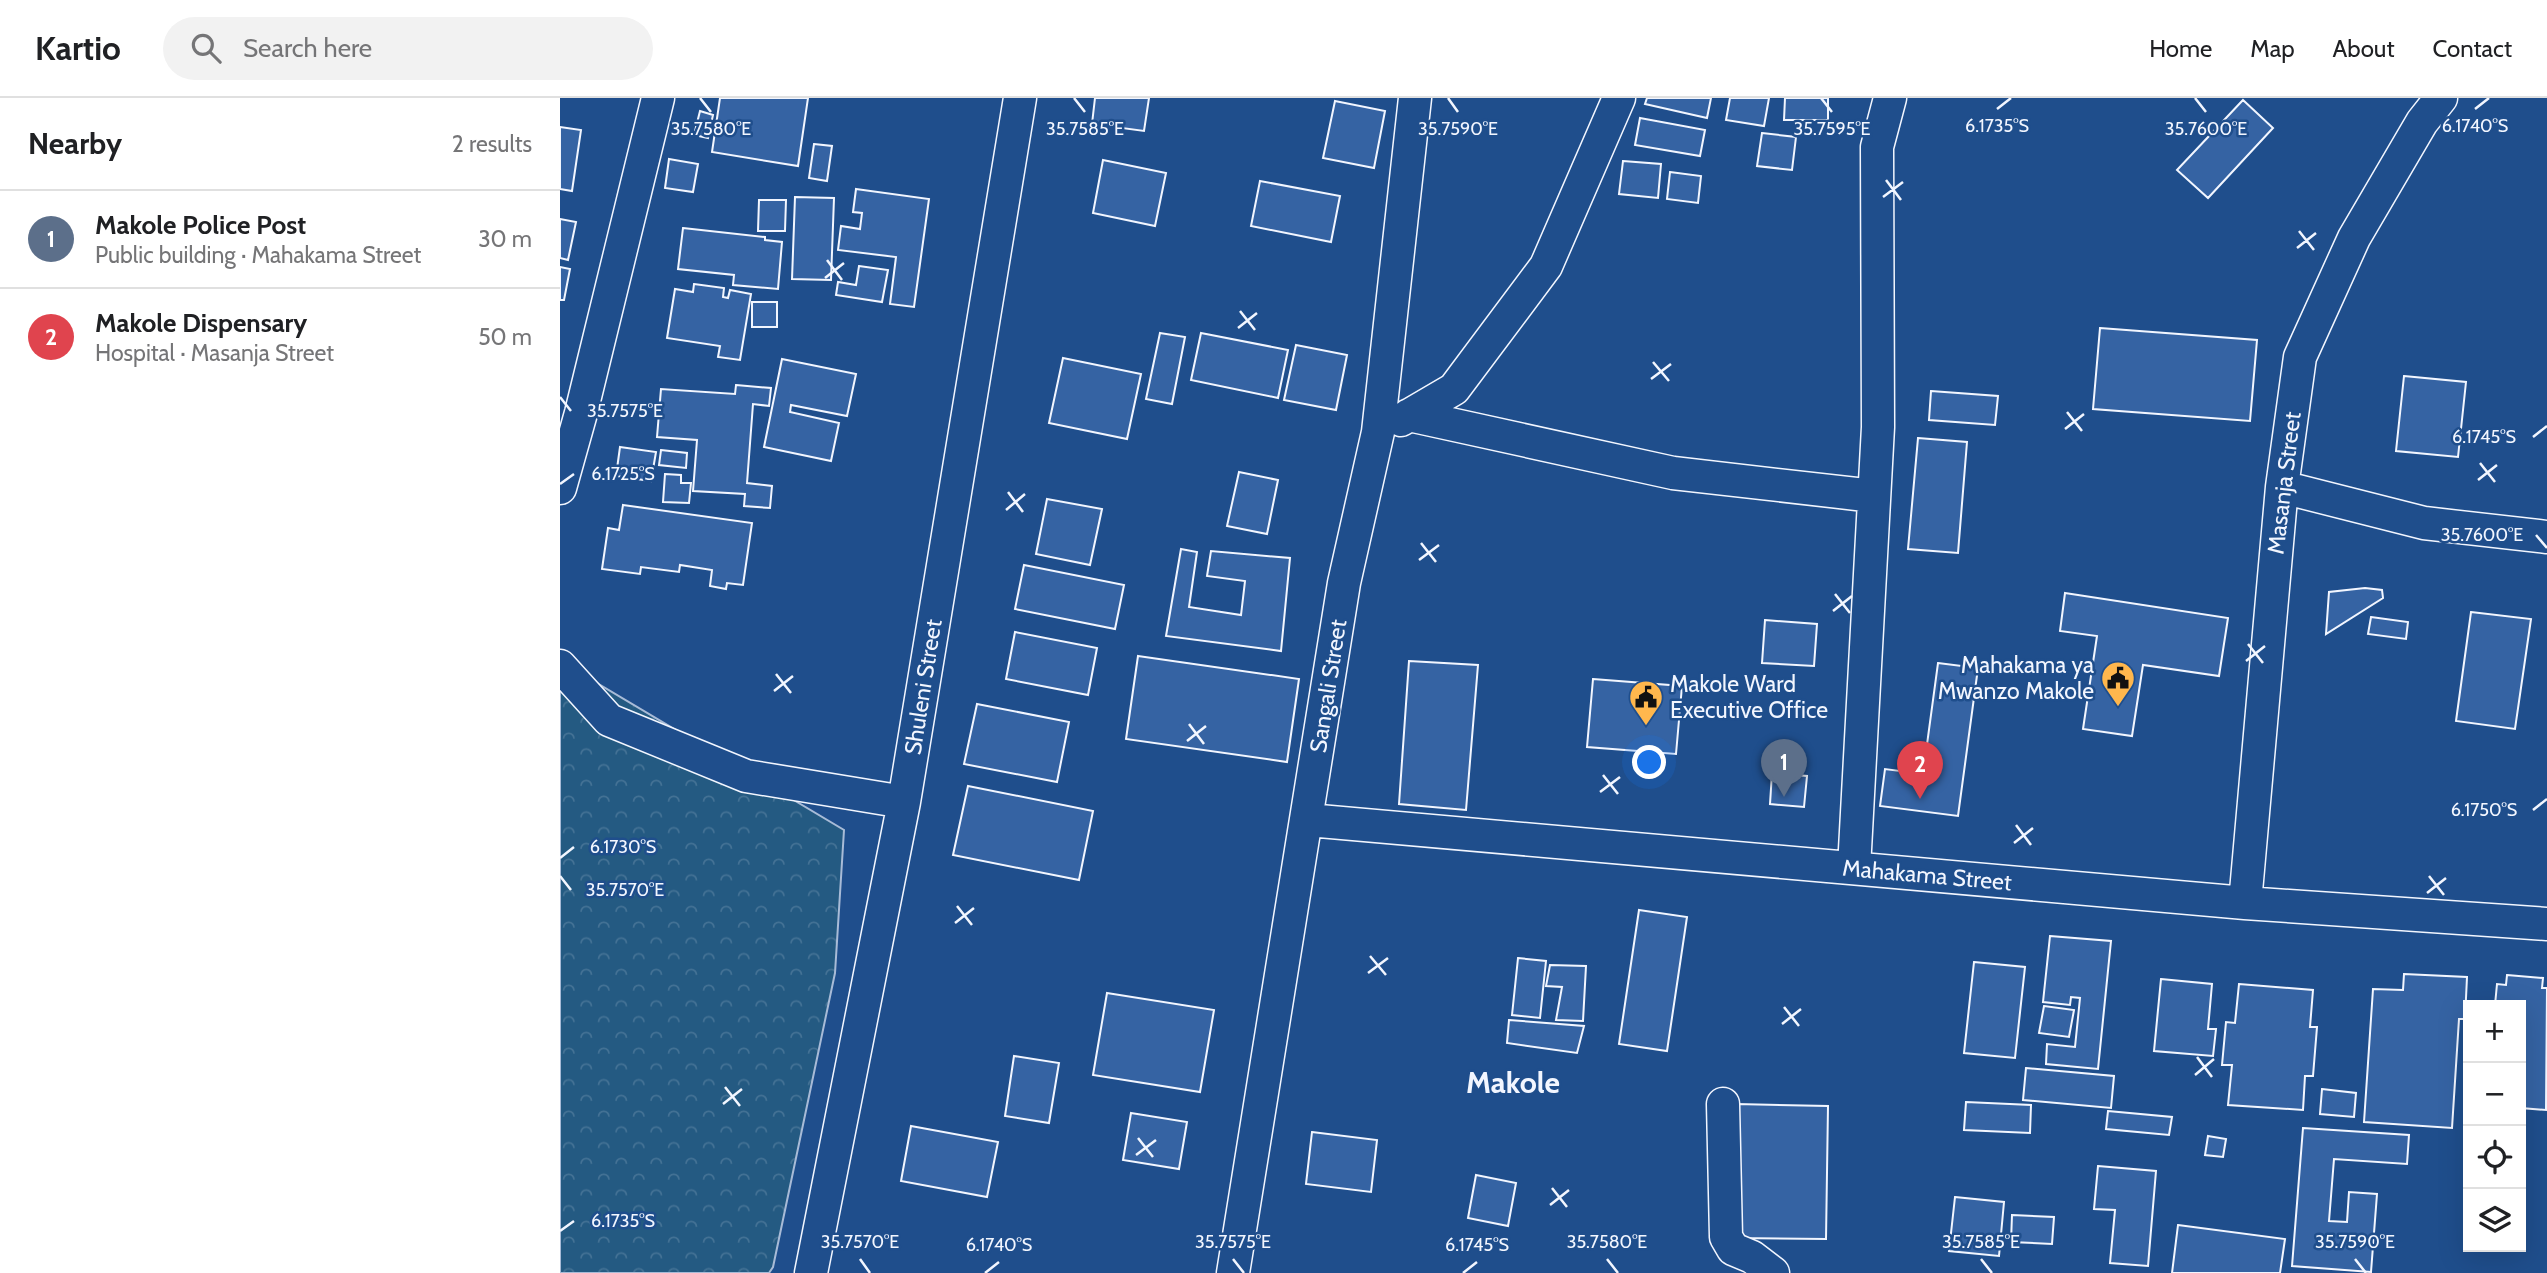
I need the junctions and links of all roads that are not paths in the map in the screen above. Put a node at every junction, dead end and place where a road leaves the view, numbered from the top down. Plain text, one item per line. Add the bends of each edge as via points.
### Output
1 (658, 98) edge
2 (1020, 98) edge
3 (1415, 98) edge
4 (1619, 98) edge
5 (1890, 98) edge
6 (2441, 98) edge
7 (1409, 415) junction
8 (1378, 432) junction
9 (2282, 487) junction
10 (560, 488) edge
11 (1874, 496) junction
12 (2547, 537) edge
13 (560, 666) edge
14 (904, 802) junction
15 (1308, 820) junction
16 (1854, 868) junction
17 (2245, 903) junction
18 (2547, 924) edge
19 (1723, 1104) dead end
20 (811, 1273) edge
21 (1233, 1273) edge
22 (1773, 1273) edge

1 - 10 street
2 - 14 street, Shuleni Street
3 - 8 street, Sangali Street
4 - 7 street via 1546,266 1454,389
5 - 11 street via 1877,147
6 - 9 street, Masanja Street via 2354,238 2300,357
7 - 8 street
7 - 11 street via 1673,472
8 - 15 street, Sangali Street via 1344,583
9 - 12 street via 2424,523
9 - 17 street, Masanja Street
11 - 16 street
13 - 14 street via 609,720 746,776
14 - 20 street, Shuleni Street
15 - 16 street, Mahakama Street
15 - 21 street, Sangali Street
16 - 17 street, Mahakama Street
17 - 18 street, Mahakama Street
19 - 22 street via 1726,1237 1733,1249

